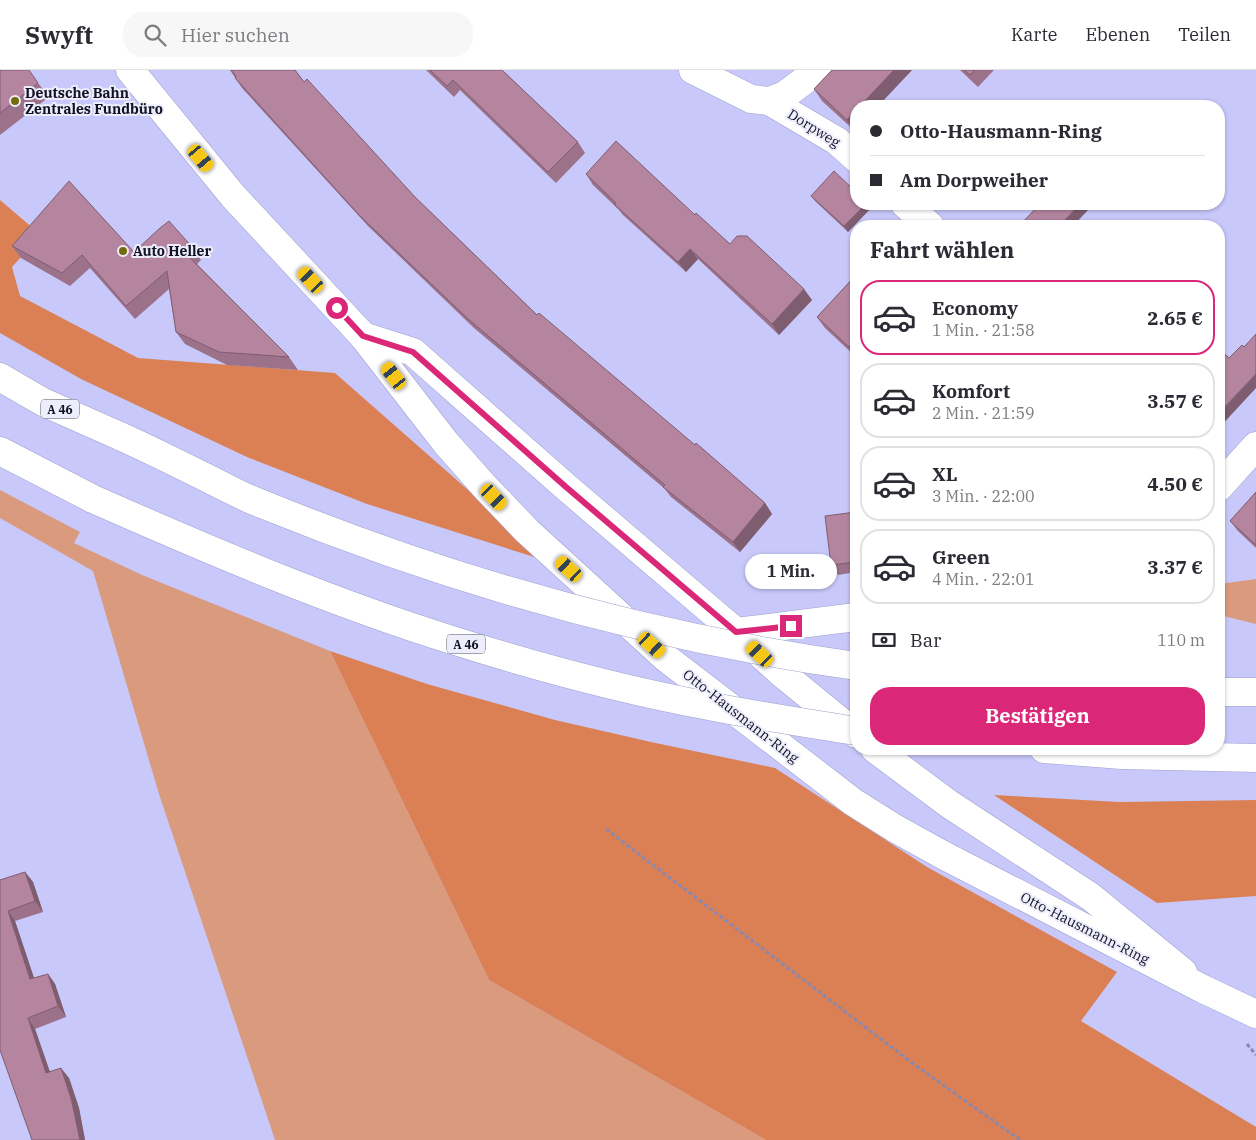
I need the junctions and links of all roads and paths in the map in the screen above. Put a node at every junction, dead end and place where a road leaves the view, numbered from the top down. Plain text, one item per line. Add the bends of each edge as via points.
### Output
1 (130, 70) edge
2 (693, 70) edge
3 (818, 70) edge
4 (769, 101) junction
5 (850, 152) edge
6 (912, 210) edge
7 (923, 220) edge
8 (363, 336) junction
9 (0, 377) edge
10 (1256, 446) edge
11 (0, 451) edge
12 (1225, 480) edge
13 (850, 618) edge
14 (736, 632) junction
15 (850, 665) edge
16 (1225, 692) edge
17 (1256, 692) edge
18 (850, 727) edge
19 (850, 731) edge
20 (883, 755) edge
21 (1156, 755) edge
22 (1256, 758) edge
23 (606, 828) dead end
24 (1203, 989) junction
25 (1256, 1014) edge
26 (1020, 1140) edge

1 - 8 main road, Otto-Hausmann-Ring via 233,196
2 - 4 main road, Dorpweg via 751,99
3 - 4 main road via 785,95
4 - 5 main road, Dorpweg via 838,141
6 - 7 main road
8 - 14 main road, Otto-Hausmann-Ring via 413,352
8 - 24 main road, Otto-Hausmann-Ring via 446,443 527,531 666,658 713,695 853,802 896,829
9 - 15 main road, A 46, bridge via 43,402 260,504 345,537 434,567 609,618 714,642
10 - 12 main road
11 - 19 main road, A 46, bridge via 93,499 201,546 352,606 451,640 558,671 708,706
13 - 14 main road
14 - 18 main road, Otto-Hausmann-Ring
16 - 17 main road
20 - 24 main road, Otto-Hausmann-Ring via 949,804 1091,897
21 - 22 main road
23 - 26 path via 911,1062
24 - 25 main road, Otto-Hausmann-Ring

